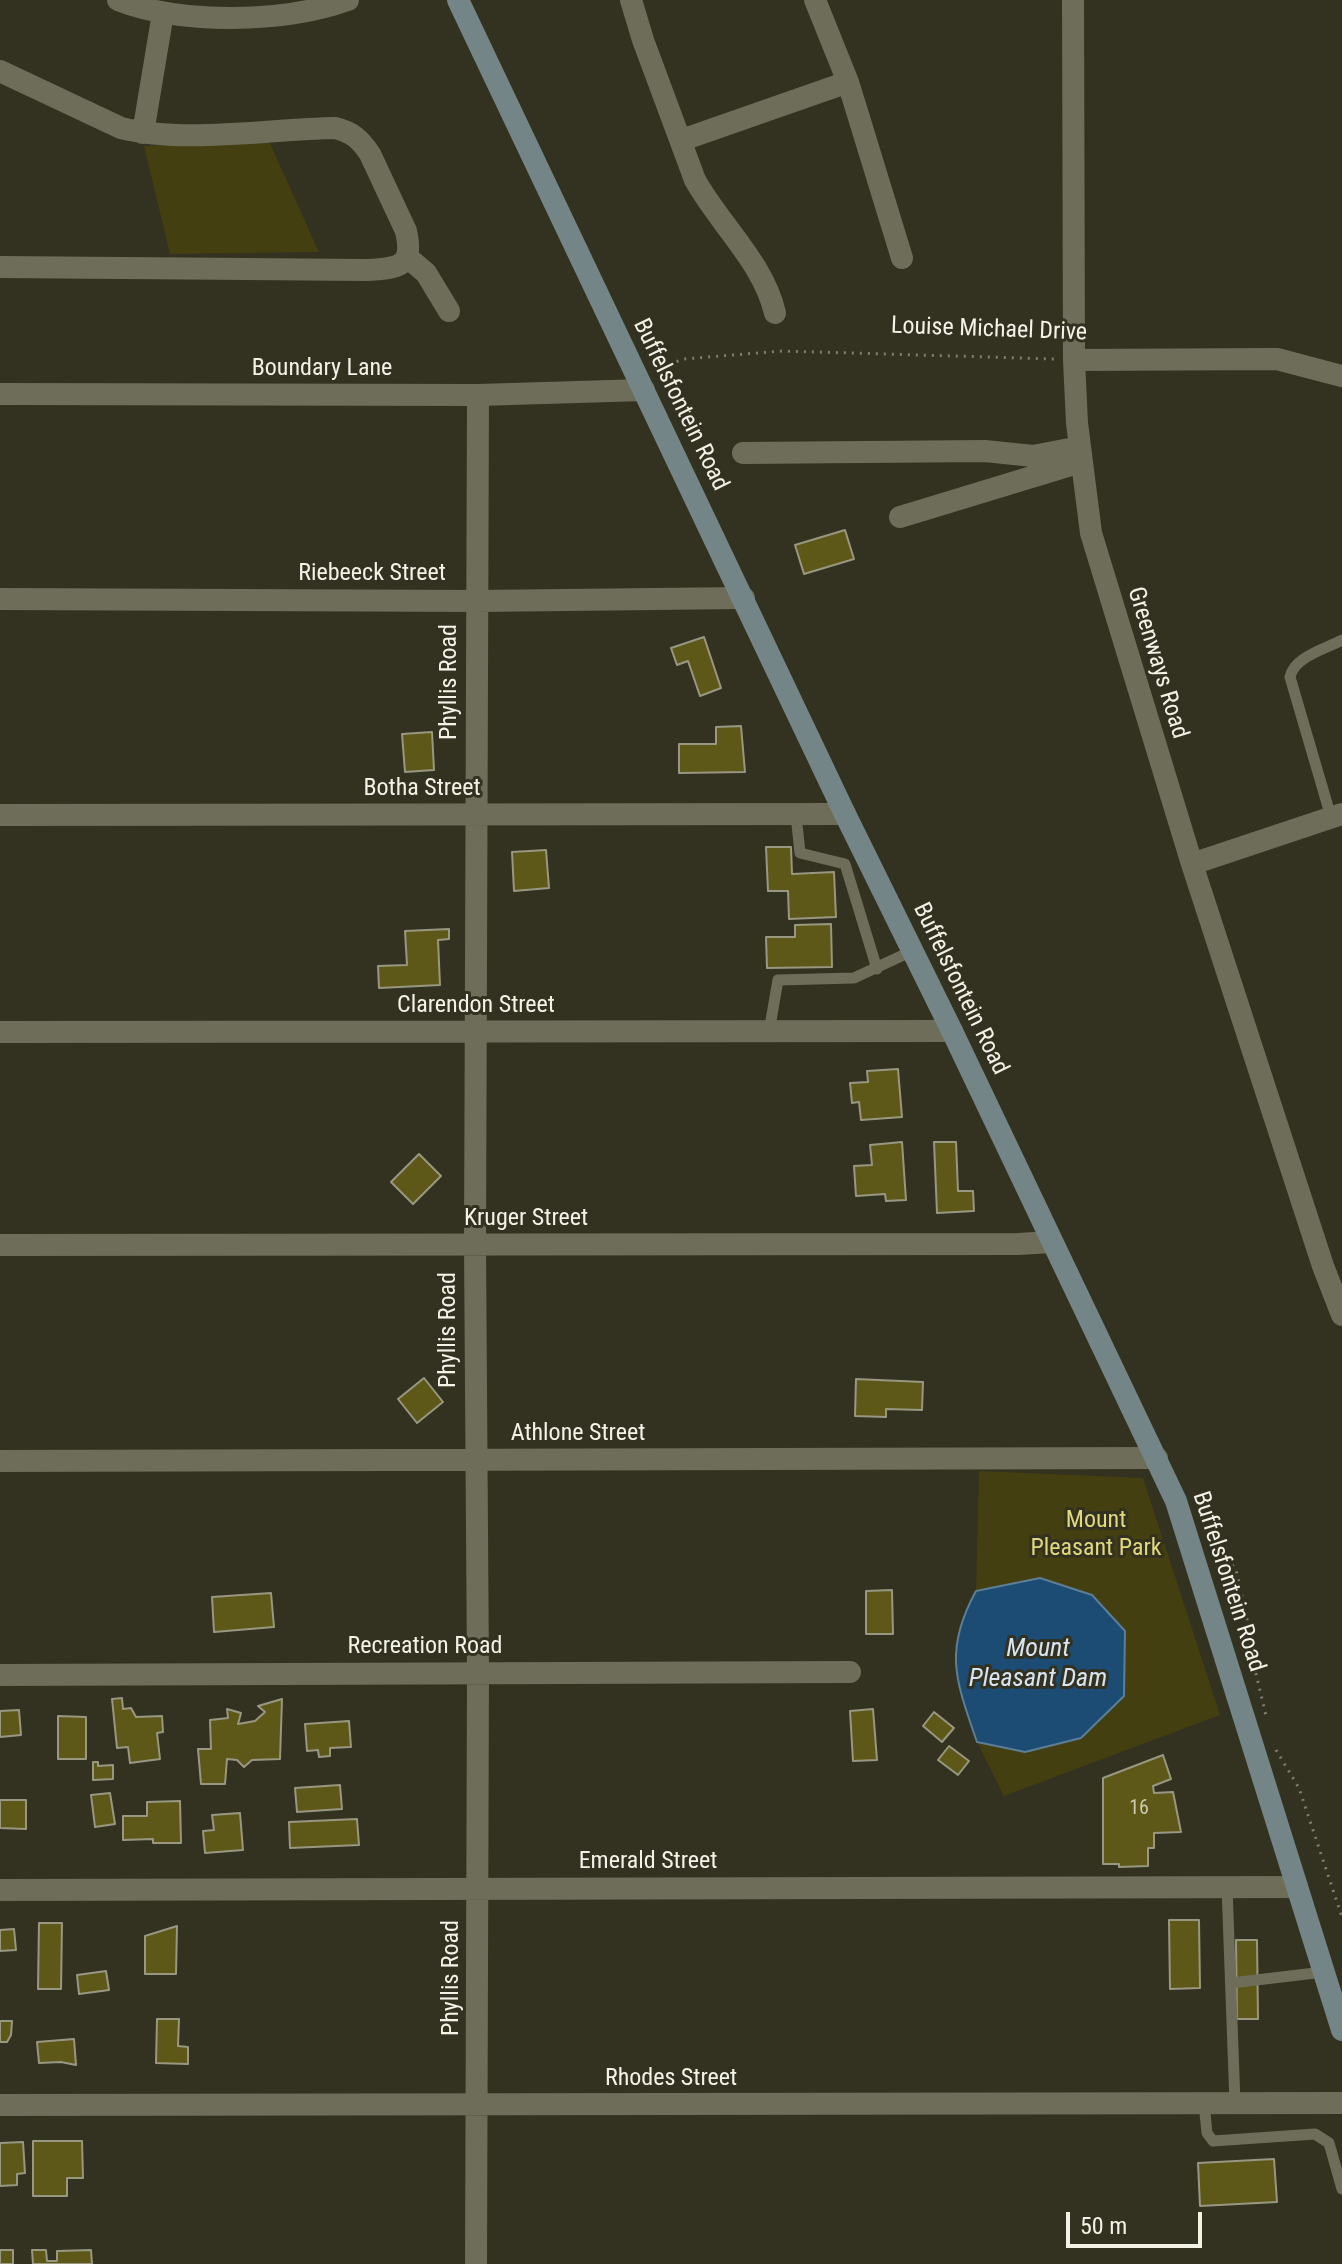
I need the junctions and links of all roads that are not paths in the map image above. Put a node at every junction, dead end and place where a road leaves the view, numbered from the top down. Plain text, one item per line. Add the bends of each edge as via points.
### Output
1 (118, 0) edge
2 (348, 0) edge
3 (458, 0) edge
4 (631, 0) edge
5 (815, 0) edge
6 (1073, 0) edge
7 (163, 13) junction
8 (0, 71) edge
9 (848, 82) junction
10 (143, 133) junction
11 (682, 140) junction
12 (407, 257) junction
13 (902, 258) dead end
14 (0, 267) edge
15 (449, 311) dead end
16 (775, 313) dead end
17 (1074, 360) junction
18 (1342, 376) edge
19 (644, 390) junction
20 (0, 394) edge
21 (478, 395) junction
22 (743, 453) dead end
23 (1081, 454) junction
24 (900, 517) dead end
25 (744, 598) junction
26 (0, 599) edge
27 (477, 601) junction
28 (1342, 640) edge
29 (845, 814) junction
30 (0, 815) edge
31 (476, 815) junction
32 (796, 815) junction
33 (1337, 816) edge
34 (1192, 864) junction
35 (912, 951) junction
36 (877, 969) junction
37 (952, 1031) junction
38 (0, 1032) edge
39 (476, 1032) junction
40 (769, 1032) junction
41 (1052, 1242) junction
42 (0, 1245) edge
43 (475, 1245) junction
44 (1340, 1307) edge
45 (1157, 1458) junction
46 (475, 1460) junction
47 (0, 1461) edge
48 (850, 1672) dead end
49 (478, 1673) junction
50 (0, 1675) edge
51 (1227, 1887) junction
52 (1297, 1887) junction
53 (478, 1889) junction
54 (0, 1890) edge
55 (1324, 1972) junction
56 (1231, 1983) junction
57 (1342, 2030) edge
58 (1204, 2103) junction
59 (1235, 2103) junction
60 (1342, 2103) edge
61 (0, 2105) edge
62 (478, 2105) junction
63 (1342, 2189) edge
64 (476, 2264) edge

1 - 7 street
2 - 7 street via 299,12 216,18
3 - 19 main road, Buffelsfontein Road
4 - 11 street
5 - 9 street
6 - 17 street, Greenways Road
7 - 10 street
8 - 10 street via 121,128
9 - 11 street
9 - 13 street
10 - 12 street via 345,130 370,154 406,231
11 - 16 street via 700,189 762,278
12 - 14 street via 402,265 368,270
12 - 15 street via 426,273
17 - 18 street, Louise Michael Drive via 1277,359
17 - 23 street, Greenways Road
19 - 21 street, Boundary Lane
19 - 25 main road, Buffelsfontein Road
20 - 21 street, Boundary Lane
21 - 27 street, Phyllis Road
22 - 23 street
23 - 24 street
23 - 34 street, Greenways Road via 1099,566
25 - 27 street, Riebeeck Street
25 - 29 main road, Buffelsfontein Road
26 - 27 street, Riebeeck Street
27 - 31 street, Phyllis Road
28 - 33 lane via 1298,662 1290,677
29 - 32 street, Botha Street
29 - 35 main road, Buffelsfontein Road
30 - 31 street, Botha Street
31 - 32 street, Botha Street
31 - 39 street, Phyllis Road
32 - 36 lane via 800,853 845,864
33 - 34 street
34 - 44 street, Greenways Road
35 - 36 lane
35 - 37 main road, Buffelsfontein Road
36 - 40 lane via 854,978 778,980
37 - 40 street, Clarendon Street
37 - 41 main road, Buffelsfontein Road
38 - 39 street, Clarendon Street
39 - 40 street, Clarendon Street
39 - 43 street, Phyllis Road
41 - 43 street, Kruger Street
41 - 45 main road, Buffelsfontein Road
42 - 43 street, Kruger Street
43 - 46 street, Phyllis Road
45 - 46 street, Athlone Street
45 - 52 main road, Buffelsfontein Road via 1179,1512
46 - 47 street, Athlone Street
46 - 49 street, Phyllis Road
48 - 49 street, Recreation Road
49 - 50 street, Recreation Road
49 - 53 street, Phyllis Road
51 - 52 street, Emerald Street
51 - 53 street, Emerald Street
51 - 56 lane
52 - 55 main road, Buffelsfontein Road
53 - 54 street, Emerald Street
53 - 62 street, Phyllis Road
55 - 56 lane
55 - 57 main road, Buffelsfontein Road
56 - 59 lane
58 - 59 street, Rhodes Street
58 - 62 street, Rhodes Street
58 - 63 lane via 1213,2141 1315,2134 1323,2138
59 - 60 street, Rhodes Street
61 - 62 street, Rhodes Street
62 - 64 street, Phyllis Road

